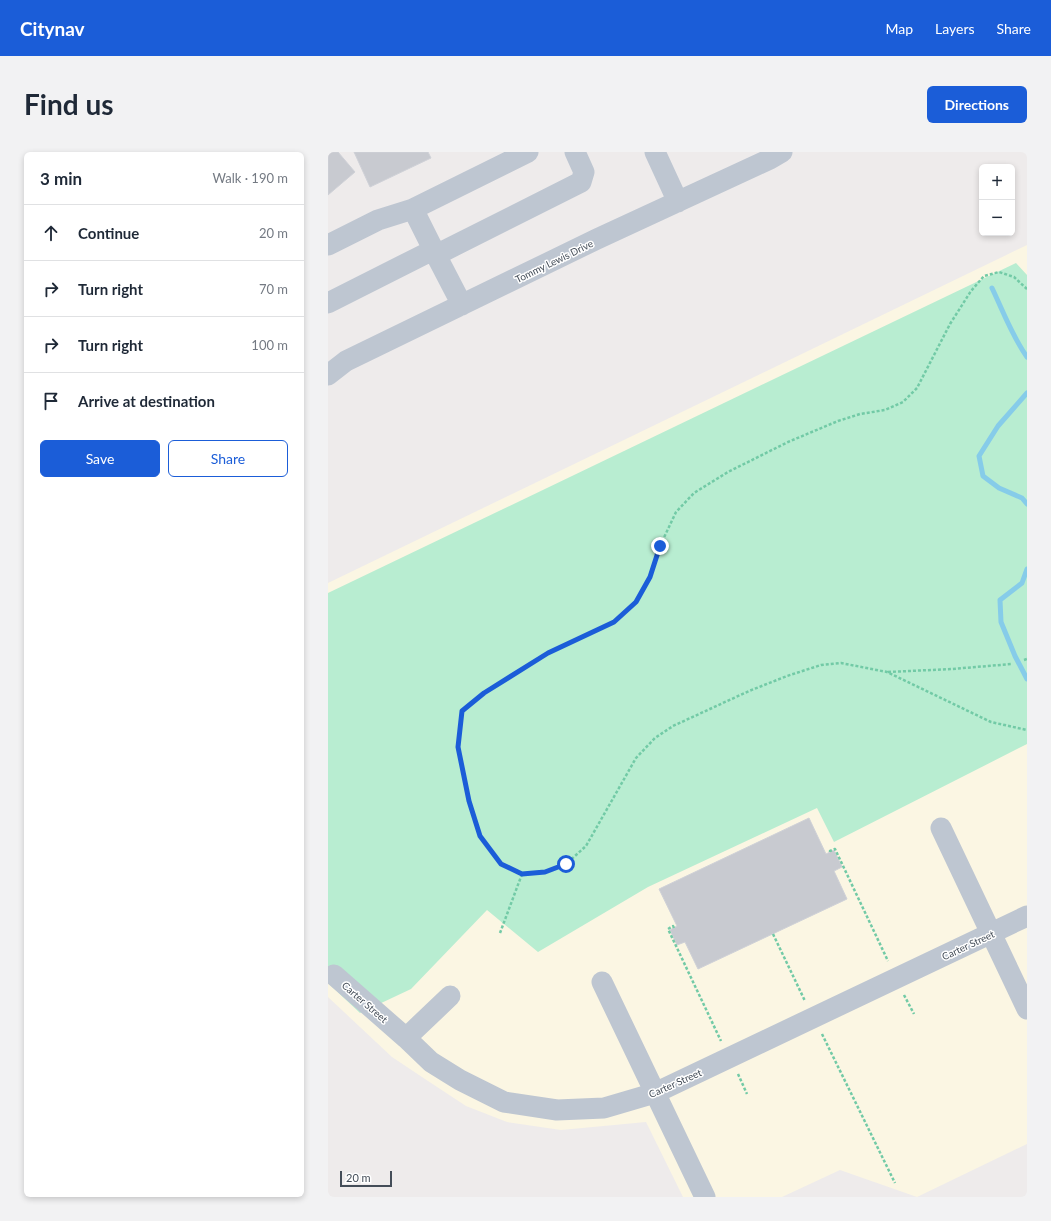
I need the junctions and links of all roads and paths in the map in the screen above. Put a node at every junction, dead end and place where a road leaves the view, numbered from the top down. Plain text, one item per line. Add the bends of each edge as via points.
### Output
1 (528, 152) edge
2 (575, 152) edge
3 (654, 152) edge
4 (782, 152) edge
5 (678, 202) junction
6 (413, 209) junction
7 (328, 244) edge
8 (435, 252) junction
9 (1027, 290) edge
10 (328, 303) edge
11 (462, 305) junction
12 (328, 375) edge
13 (1012, 664) dead end
14 (887, 672) junction
15 (1027, 730) edge
16 (941, 828) dead end
17 (830, 852) dead end
18 (522, 874) junction
19 (864, 910) dead end
20 (1027, 916) edge
21 (674, 928) dead end
22 (500, 933) dead end
23 (991, 933) junction
24 (773, 934) dead end
25 (334, 975) dead end
26 (602, 982) dead end
27 (450, 996) dead end
28 (1027, 1009) edge
29 (814, 1018) junction
30 (406, 1038) junction
31 (729, 1058) junction
32 (655, 1093) junction
33 (747, 1094) dead end
34 (895, 1183) dead end
35 (705, 1197) edge

1 - 6 street
2 - 8 street via 584,172 581,182
3 - 5 street
4 - 5 street, Tommy Lewis Drive
5 - 11 street, Tommy Lewis Drive
6 - 7 street via 378,220
6 - 8 street
8 - 10 street
8 - 11 street
9 - 18 path via 1014,277 1000,272 984,276 950,324 917,388 903,402 886,410 846,418 788,442 728,472 694,493 676,512 660,546 650,577 636,602 614,622 548,653 484,693 462,711 458,747 469,801 480,836 501,864
11 - 12 street, Tommy Lewis Drive via 346,361
13 - 14 path
14 - 15 path via 991,722
14 - 18 path via 841,663 821,665 749,691 673,726 655,738 636,758 586,846 566,864 545,872
16 - 23 street
17 - 19 path via 835,849
18 - 22 path
20 - 23 street, Carter Street
21 - 31 path via 673,926 668,929
23 - 28 street
23 - 29 street, Carter Street
24 - 29 path
25 - 30 street, Carter Street
26 - 32 street
27 - 30 street
29 - 31 street, Carter Street
29 - 34 path
30 - 32 street, Carter Street via 431,1062 504,1102 557,1110 604,1108
31 - 32 street, Carter Street
31 - 33 path
32 - 35 street

